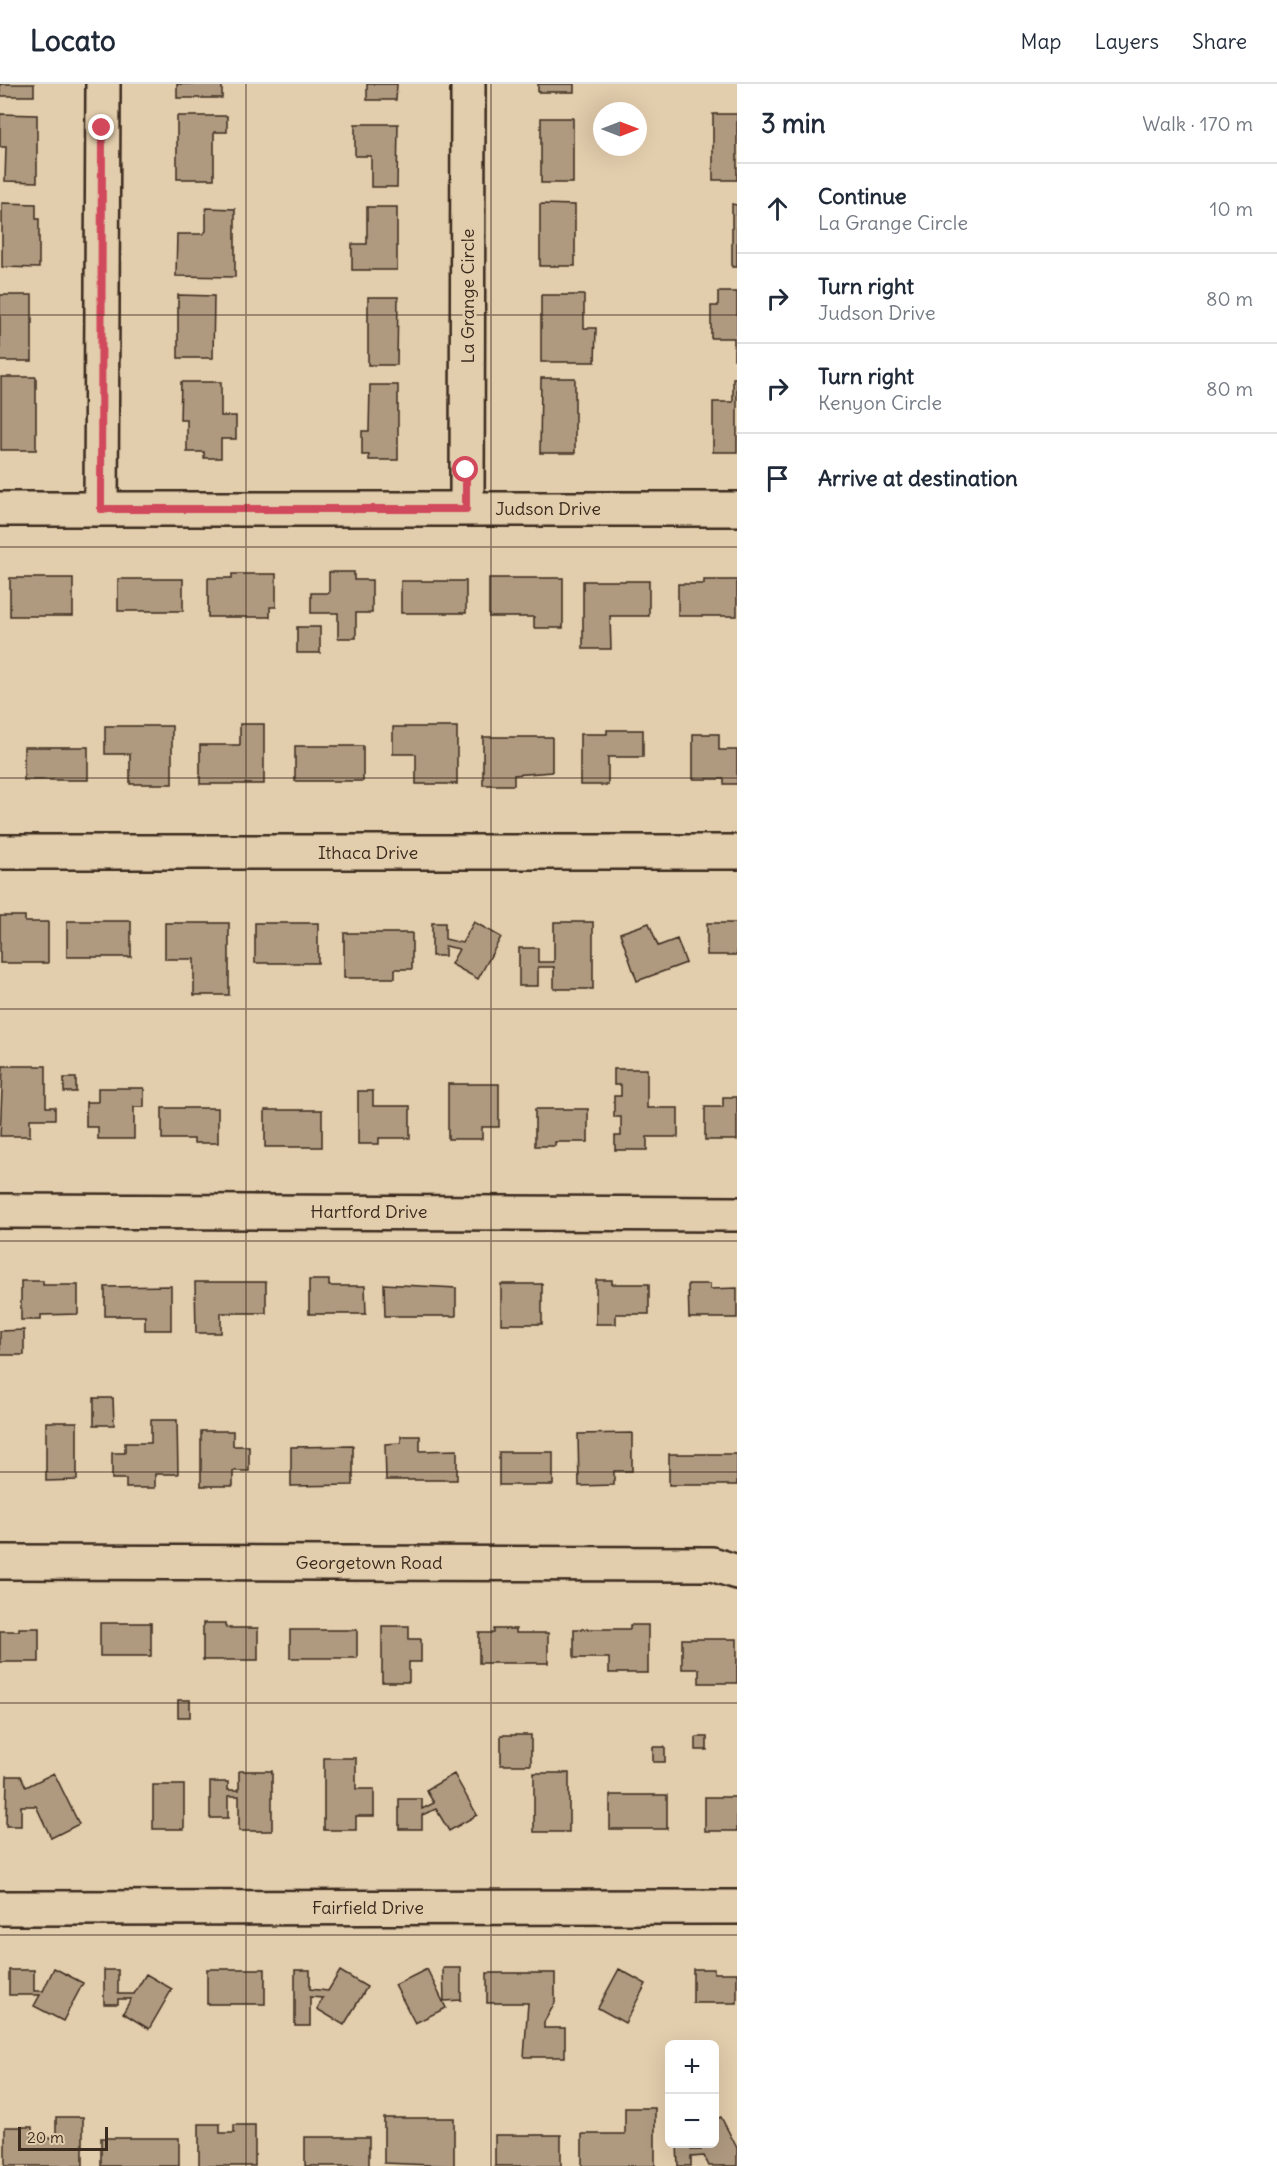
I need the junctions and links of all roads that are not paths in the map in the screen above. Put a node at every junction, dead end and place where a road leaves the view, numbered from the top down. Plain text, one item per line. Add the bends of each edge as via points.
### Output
1 (103, 84) edge
2 (468, 84) edge
3 (0, 509) edge
4 (101, 509) junction
5 (466, 509) junction
6 (737, 509) edge
7 (0, 852) edge
8 (737, 852) edge
9 (0, 1211) edge
10 (737, 1214) edge
11 (0, 1562) edge
12 (737, 1572) edge
13 (737, 1907) edge
14 (0, 1908) edge

1 - 4 street
2 - 5 street, La Grange Circle
3 - 4 street, Judson Drive
4 - 5 street, Judson Drive
5 - 6 street, Judson Drive
7 - 8 street, Ithaca Drive
9 - 10 street, Hartford Drive
11 - 12 street, Georgetown Road via 712,1564
13 - 14 street, Fairfield Drive

